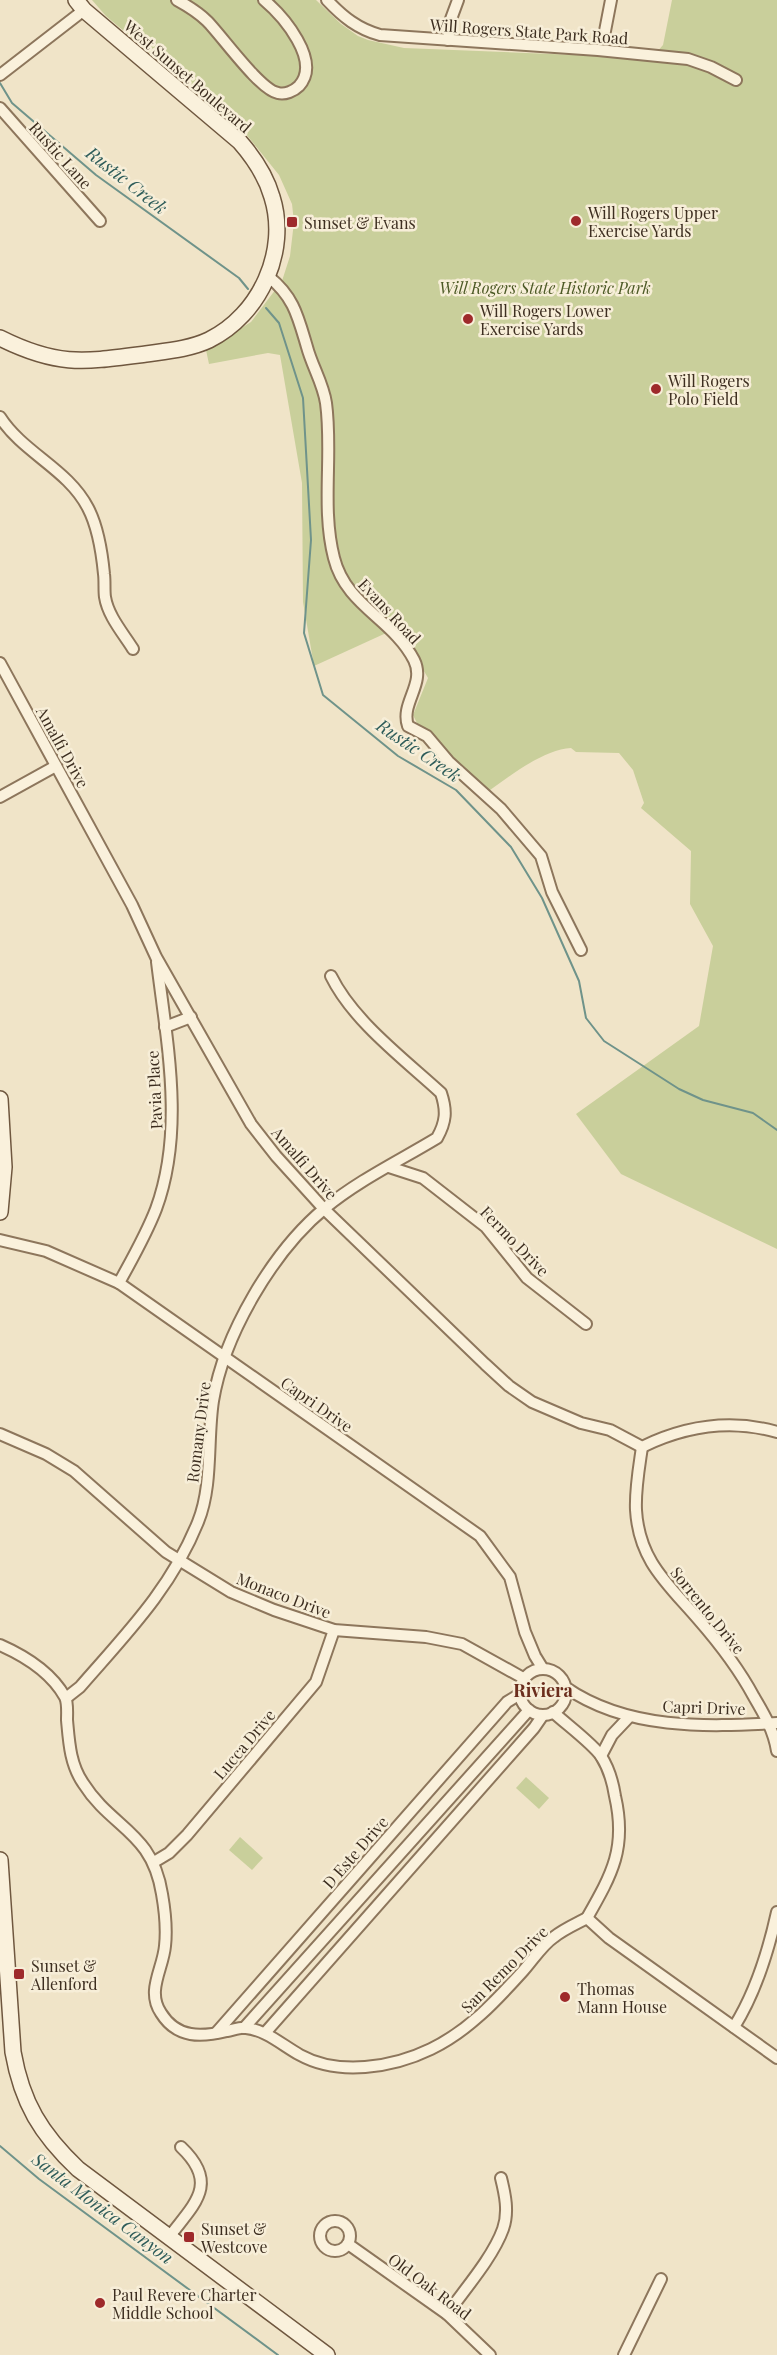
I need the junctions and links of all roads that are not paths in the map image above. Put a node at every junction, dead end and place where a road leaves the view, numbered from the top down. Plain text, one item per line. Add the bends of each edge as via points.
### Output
1 (177, 0) edge
2 (264, 0) edge
3 (458, 0) edge
4 (611, 0) edge
5 (333, 2) edge
6 (80, 5) edge
7 (605, 32) dead end
8 (448, 40) junction
9 (1, 75) edge
10 (736, 80) dead end
11 (0, 108) edge
12 (100, 221) dead end
13 (269, 277) junction
14 (0, 338) edge
15 (0, 417) edge
16 (133, 649) dead end
17 (0, 663) edge
18 (56, 766) junction
19 (0, 797) edge
20 (581, 950) dead end
21 (156, 957) junction
22 (331, 976) dead end
23 (191, 1017) junction
24 (165, 1027) junction
25 (0, 1099) edge
26 (389, 1167) junction
27 (324, 1209) junction
28 (0, 1212) edge
29 (0, 1240) edge
30 (119, 1283) junction
31 (586, 1324) dead end
32 (225, 1357) junction
33 (777, 1432) edge
34 (0, 1434) edge
35 (642, 1447) junction
36 (180, 1562) junction
37 (334, 1630) junction
38 (0, 1645) edge
39 (543, 1669) junction
40 (525, 1679) junction
41 (565, 1687) junction
42 (520, 1694) junction
43 (66, 1698) junction
44 (529, 1710) junction
45 (548, 1714) junction
46 (629, 1717) junction
47 (773, 1724) edge
48 (777, 1751) edge
49 (601, 1756) junction
50 (0, 1860) edge
51 (154, 1862) junction
52 (777, 1912) edge
53 (587, 1918) junction
54 (734, 2027) junction
55 (244, 2028) junction
56 (265, 2033) junction
57 (216, 2034) junction
58 (777, 2058) edge
59 (182, 2147) dead end
60 (501, 2178) dead end
61 (169, 2237) junction
62 (348, 2244) dead end
63 (661, 2279) dead end
64 (447, 2313) junction
65 (327, 2355) edge
66 (490, 2355) edge
67 (624, 2355) edge

1 - 2 street via 206,20 264,86 279,94 289,93 306,73 306,61 292,30
3 - 8 street
4 - 7 street
5 - 8 street, Will Rogers State Park Road via 364,31 392,38
6 - 9 street
6 - 13 main road, West Sunset Boulevard via 250,154 267,184 275,211 276,243
8 - 10 street, Will Rogers State Park Road via 688,59
11 - 12 street, Rustic Lane
13 - 14 main road, West Sunset Boulevard via 250,306 231,325 209,340 184,348 70,361 34,354
13 - 20 street, Evans Road via 290,297 297,312 326,400 329,528 340,578 397,638 419,675 406,718 408,726 427,736 448,762 501,809 541,856 552,892
15 - 16 street via 22,443 75,487 90,509 110,614
17 - 18 street, Amalfi Drive
18 - 19 street
18 - 21 street, Amalfi Drive
21 - 23 street, Amalfi Drive
21 - 24 street, Pavia Place
22 - 26 street, Romany Drive via 340,994 441,1093 445,1105 446,1118 437,1138
23 - 24 street
23 - 27 street, Amalfi Drive via 252,1124
24 - 30 street, Pavia Place via 173,1121 171,1149 156,1210
25 - 28 main road via 4,1167
26 - 27 street, Romany Drive
26 - 31 street, Fermo Drive via 423,1178 486,1227 527,1278
27 - 32 street, Romany Drive via 292,1241 257,1287
27 - 35 street, Amalfi Drive via 519,1394 553,1412 610,1430
29 - 30 street, Capri Drive via 46,1251
30 - 32 street, Capri Drive
32 - 36 street, Romany Drive via 214,1400 199,1520
32 - 39 street, Capri Drive via 480,1536 510,1577 525,1632
33 - 35 street via 734,1425 689,1428
34 - 36 street, Monaco Drive via 74,1471
35 - 47 street, Sorrento Drive via 636,1511 648,1554 671,1591 718,1642
36 - 37 street, Monaco Drive via 231,1592
36 - 43 street, Romany Drive via 153,1603
37 - 40 street, Monaco Drive via 426,1637 462,1644
37 - 51 street, Lucca Drive via 316,1682 187,1835
38 - 43 street via 37,1666
39 - 40 street
39 - 41 street via 557,1674
40 - 42 street
41 - 45 street via 564,1702
41 - 46 street, Capri Drive
42 - 44 street
42 - 57 street, D Este Drive via 507,1702
43 - 51 street, San Remo Drive via 70,1755 81,1781 97,1803 143,1844
44 - 45 street
44 - 55 street, D Este Drive
45 - 49 street
45 - 56 street
46 - 47 street, Capri Drive via 678,1725
46 - 49 street via 612,1735
47 - 48 street, Sorrento Drive
49 - 53 street via 614,1788 620,1818 619,1848 608,1880
50 - 61 main road via 14,2052 30,2110 50,2140 78,2169
51 - 57 street, San Remo Drive via 166,1923 155,1999 161,2013 180,2031 195,2036
52 - 54 street via 749,2003
53 - 54 street
53 - 56 street, San Remo Drive via 553,1937 490,2008 464,2030 401,2061 359,2068 320,2065
54 - 58 street
55 - 56 street, San Remo Drive
55 - 57 street, San Remo Drive
59 - 61 street via 200,2170 201,2190
60 - 64 street via 506,2200 504,2228
61 - 65 main road
62 - 64 street, Old Oak Road
63 - 67 street
64 - 66 street, Old Oak Road

